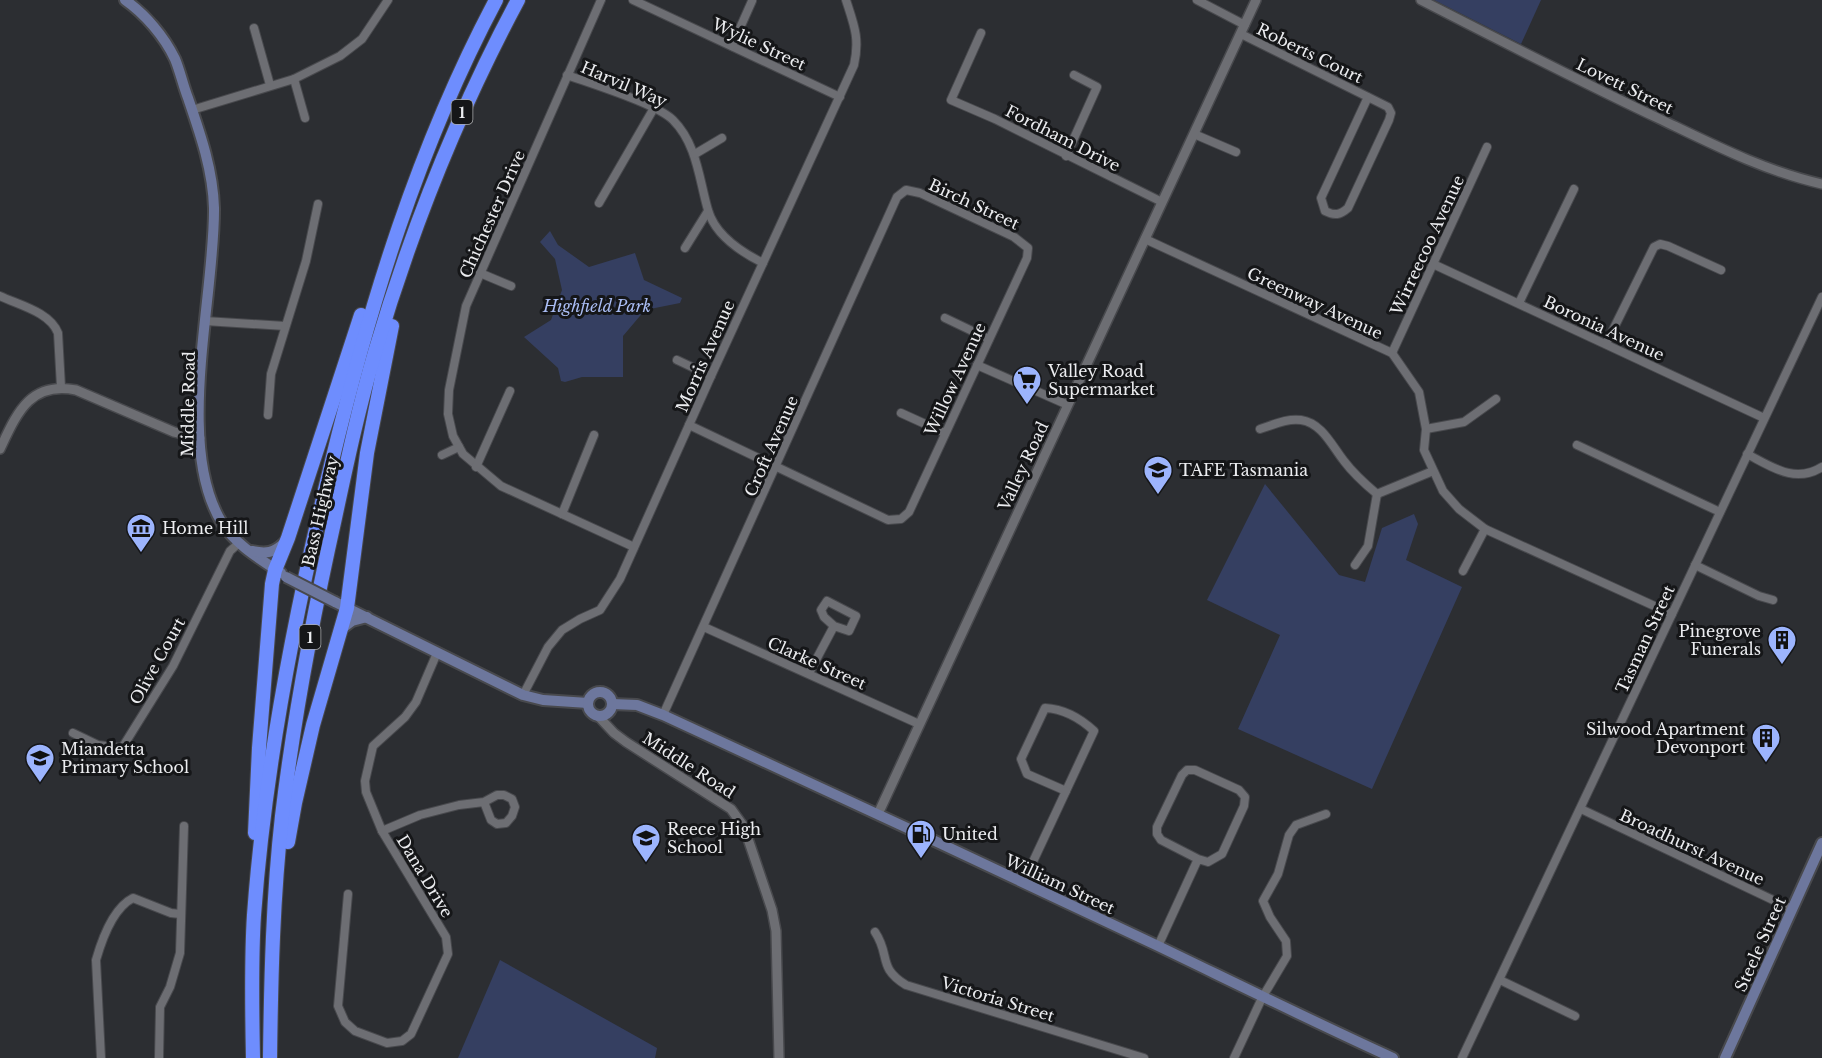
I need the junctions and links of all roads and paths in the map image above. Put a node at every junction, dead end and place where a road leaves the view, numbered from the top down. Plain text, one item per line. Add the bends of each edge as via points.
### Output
1 (125, 0) edge
2 (388, 0) edge
3 (496, 0) edge
4 (518, 0) edge
5 (601, 0) edge
6 (633, 0) edge
7 (846, 0) edge
8 (1197, 0) edge
9 (1256, 0) edge
10 (1421, 0) edge
11 (752, 1) edge
12 (254, 28) dead end
13 (1243, 29) junction
14 (981, 33) dead end
15 (732, 46) junction
16 (567, 75) junction
17 (1074, 75) dead end
18 (294, 79) junction
19 (270, 85) junction
20 (840, 97) junction
21 (1368, 97) junction
22 (654, 108) junction
23 (192, 110) junction
24 (305, 118) dead end
25 (1194, 134) junction
26 (722, 138) dead end
27 (1487, 147) dead end
28 (426, 151) junction
29 (1236, 153) dead end
30 (695, 154) junction
31 (1066, 156) junction
32 (1822, 184) edge
33 (1574, 189) dead end
34 (906, 190) joint
35 (1162, 202) junction
36 (599, 203) dead end
37 (318, 204) dead end
38 (708, 211) junction
39 (416, 227) junction
40 (1145, 239) junction
41 (684, 248) dead end
42 (1028, 248) joint
43 (763, 263) junction
44 (1433, 264) junction
45 (1721, 270) dead end
46 (480, 273) junction
47 (511, 286) dead end
48 (0, 296) edge
49 (1822, 297) edge
50 (1520, 303) junction
51 (945, 318) dead end
52 (205, 321) junction
53 (285, 326) junction
54 (989, 339) junction
55 (1606, 344) junction
56 (1392, 353) junction
57 (677, 360) dead end
58 (977, 365) junction
59 (711, 376) junction
60 (61, 387) junction
61 (510, 391) dead end
62 (1496, 399) dead end
63 (1068, 405) junction
64 (901, 413) dead end
65 (268, 415) dead end
66 (1764, 418) junction
67 (689, 425) junction
68 (1260, 429) dead end
69 (1426, 429) junction
70 (945, 433) junction
71 (594, 435) dead end
72 (200, 438) junction
73 (1577, 445) dead end
74 (459, 447) junction
75 (0, 449) edge
76 (1748, 454) junction
77 (442, 455) dead end
78 (777, 466) junction
79 (476, 467) junction
80 (1822, 467) edge
81 (1433, 471) junction
82 (1377, 494) junction
83 (1720, 512) junction
84 (562, 514) junction
85 (1485, 528) junction
86 (288, 538) junction
87 (239, 543) junction
88 (634, 548) junction
89 (249, 551) junction
90 (1355, 565) dead end
91 (1695, 565) junction
92 (1463, 571) dead end
93 (281, 573) junction
94 (1773, 600) dead end
95 (341, 605) junction
96 (1671, 614) junction
97 (367, 617) junction
98 (834, 626) junction
99 (704, 627) junction
100 (340, 630) junction
101 (437, 654) junction
102 (809, 673) junction
103 (523, 695) junction
104 (588, 703) junction
105 (612, 704) junction
106 (663, 715) junction
107 (599, 717) junction
108 (919, 724) junction
109 (73, 734) dead end
110 (1066, 791) junction
111 (484, 802) dead end
112 (1581, 809) junction
113 (878, 814) junction
114 (1326, 814) dead end
115 (184, 826) dead end
116 (382, 831) junction
117 (1822, 843) edge
118 (1198, 859) junction
119 (1023, 883) junction
120 (348, 894) dead end
121 (1792, 909) junction
122 (180, 914) junction
123 (254, 916) junction
124 (274, 926) junction
125 (875, 932) dead end
126 (1158, 946) junction
127 (1500, 980) junction
128 (1262, 998) junction
129 (1575, 1016) dead end
130 (1124, 1055) edge
131 (101, 1058) edge
132 (159, 1058) edge
133 (253, 1058) edge
134 (270, 1058) edge
135 (779, 1058) edge
136 (1144, 1058) edge
137 (1234, 1058) edge
138 (1394, 1058) edge
139 (1462, 1058) edge
140 (1725, 1058) edge

1 - 23 main road, Middle Road via 159,33 175,59
2 - 18 street via 353,48
3 - 28 highway, Bass Highway / 1
4 - 39 highway, Bass Highway / 1 via 455,128
5 - 16 street, Chichester Drive
6 - 15 street, Wylie Street
7 - 20 street, Morris Avenue via 858,47 855,65
8 - 13 street, Roberts Court
9 - 13 street, Valley Road
10 - 32 street, Lovett Street via 1746,160
11 - 15 street
12 - 19 street
13 - 21 street, Roberts Court
13 - 25 street, Valley Road
14 - 31 street, Fordham Drive via 951,100
15 - 20 street, Wylie Street
16 - 22 street, Harvil Way
16 - 46 street, Chichester Drive
17 - 31 street via 1097,87
18 - 19 street
18 - 24 street
19 - 23 street
20 - 43 street, Morris Avenue
21 - 21 street, Roberts Court via 1321,198 1325,211 1331,214 1341,214 1348,208 1389,120 1388,107
22 - 30 street, Harvil Way via 673,120
22 - 36 street
23 - 52 main road, Middle Road via 213,186
25 - 29 street
25 - 35 street, Valley Road
26 - 30 street
27 - 44 street, Wirreecoo Avenue
28 - 86 highway via 379,260
28 - 123 highway, Bass Highway / 1 via 379,284 312,540 269,778
30 - 38 street, Harvil Way
31 - 35 street, Fordham Drive
33 - 50 street
34 - 42 street, Birch Street via 1014,237
34 - 78 street, Croft Avenue via 897,197
35 - 40 street, Valley Road
37 - 53 street via 306,261
38 - 41 street
38 - 43 street, Harvil Way via 717,228 739,250
39 - 95 highway via 388,342
39 - 124 highway, Bass Highway / 1 via 375,353 321,579 282,816
40 - 56 street, Greenway Avenue
40 - 63 street, Valley Road
42 - 54 street, Willow Avenue via 1027,258
43 - 59 street, Morris Avenue
44 - 50 street, Boronia Avenue
44 - 56 street, Wirreecoo Avenue
45 - 55 street via 1668,246 1654,247
46 - 47 street
46 - 74 street, Chichester Drive via 466,306 449,390 448,414
48 - 60 street via 55,325
49 - 66 street, Tasman Street
50 - 55 street, Boronia Avenue
51 - 54 street
52 - 53 street
52 - 72 main road, Middle Road
53 - 65 street via 271,374
54 - 58 street, Willow Avenue
55 - 66 street, Boronia Avenue
56 - 69 street, Greenway Avenue via 1419,392
57 - 59 street
58 - 63 street
58 - 70 street, Willow Avenue
59 - 67 street, Morris Avenue
60 - 72 street via 174,432
60 - 75 street via 44,391 21,408
61 - 79 street
62 - 69 street via 1464,422
63 - 108 street, Valley Road
64 - 70 street
66 - 76 street, Tasman Street
67 - 78 street
67 - 88 street, Morris Avenue
68 - 82 street via 1286,421 1310,422
69 - 81 street, Greenway Avenue via 1424,450
70 - 78 street, Willow Avenue via 909,512 901,519 888,519
71 - 84 street
72 - 87 main road, Middle Road via 208,493 223,525
73 - 83 street
74 - 77 street
74 - 79 street, Chichester Drive
76 - 80 street via 1786,474 1803,475
76 - 83 street, Tasman Street
78 - 99 street, Croft Avenue
79 - 84 street, Chichester Drive via 501,486
81 - 82 street
81 - 85 street, Greenway Avenue via 1443,491 1459,509
82 - 90 street via 1368,546
83 - 91 street, Tasman Street
84 - 88 street, Chichester Drive
85 - 92 street
85 - 96 street, Greenway Avenue
86 - 89 main road via 276,550
86 - 93 highway
87 - 89 main road, Middle Road
87 - 109 street, Olive Court via 231,551 173,666 123,748 98,745
88 - 103 street, Morris Avenue via 600,610 562,630 548,647
89 - 93 main road, Middle Road
91 - 94 street
91 - 96 street, Tasman Street
93 - 95 main road, Middle Road, bridge
93 - 123 highway via 272,584 259,748
95 - 97 main road, Middle Road
95 - 100 highway
96 - 112 street, Tasman Street
97 - 100 main road
97 - 101 main road, Middle Road
98 - 98 street via 821,610 827,601 856,616 849,631
98 - 102 street
99 - 102 street, Clarke Street
99 - 106 street, Croft Avenue
100 - 124 highway via 295,803
101 - 103 main road, Middle Road
101 - 116 street, Dana Drive via 416,702 373,746 366,792
102 - 108 street, Clarke Street
103 - 104 main road, Middle Road
104 - 105 main road via 592,696 603,693
104 - 107 main road via 592,713
105 - 106 main road, William Street via 637,705
105 - 107 main road via 607,714
106 - 113 main road, William Street
107 - 135 street, Middle Road via 626,742 731,809 744,827 776,932
108 - 113 street, Valley Road
110 - 110 street via 1027,774 1021,759 1045,708 1058,709 1094,731
110 - 119 street
111 - 116 street via 420,815
112 - 121 street, Broadhurst Avenue
112 - 127 street, Tasman Street
113 - 119 main road, William Street
114 - 128 street via 1296,825 1289,835 1278,874 1263,901 1286,941 1287,956
115 - 122 street
116 - 120 street, Dana Drive via 446,937 448,954 411,1034 402,1041 387,1043 355,1031 345,1022 338,1006
117 - 121 main road, Steele Street
118 - 118 street via 1161,840 1157,834 1186,770 1195,770 1239,790 1245,797 1222,854 1208,862
118 - 126 street
119 - 126 main road, William Street
121 - 140 main road, Steele Street
122 - 131 street via 134,898 119,909 96,960
122 - 132 street via 180,953 160,1007
123 - 133 highway, Bass Highway / 1
124 - 134 highway, Bass Highway / 1
125 - 130 street, Victoria Street via 886,967 906,985
126 - 128 main road, William Street
127 - 129 street
127 - 139 street, Tasman Street
128 - 137 street
128 - 138 main road, William Street
130 - 136 street, Victoria Street

